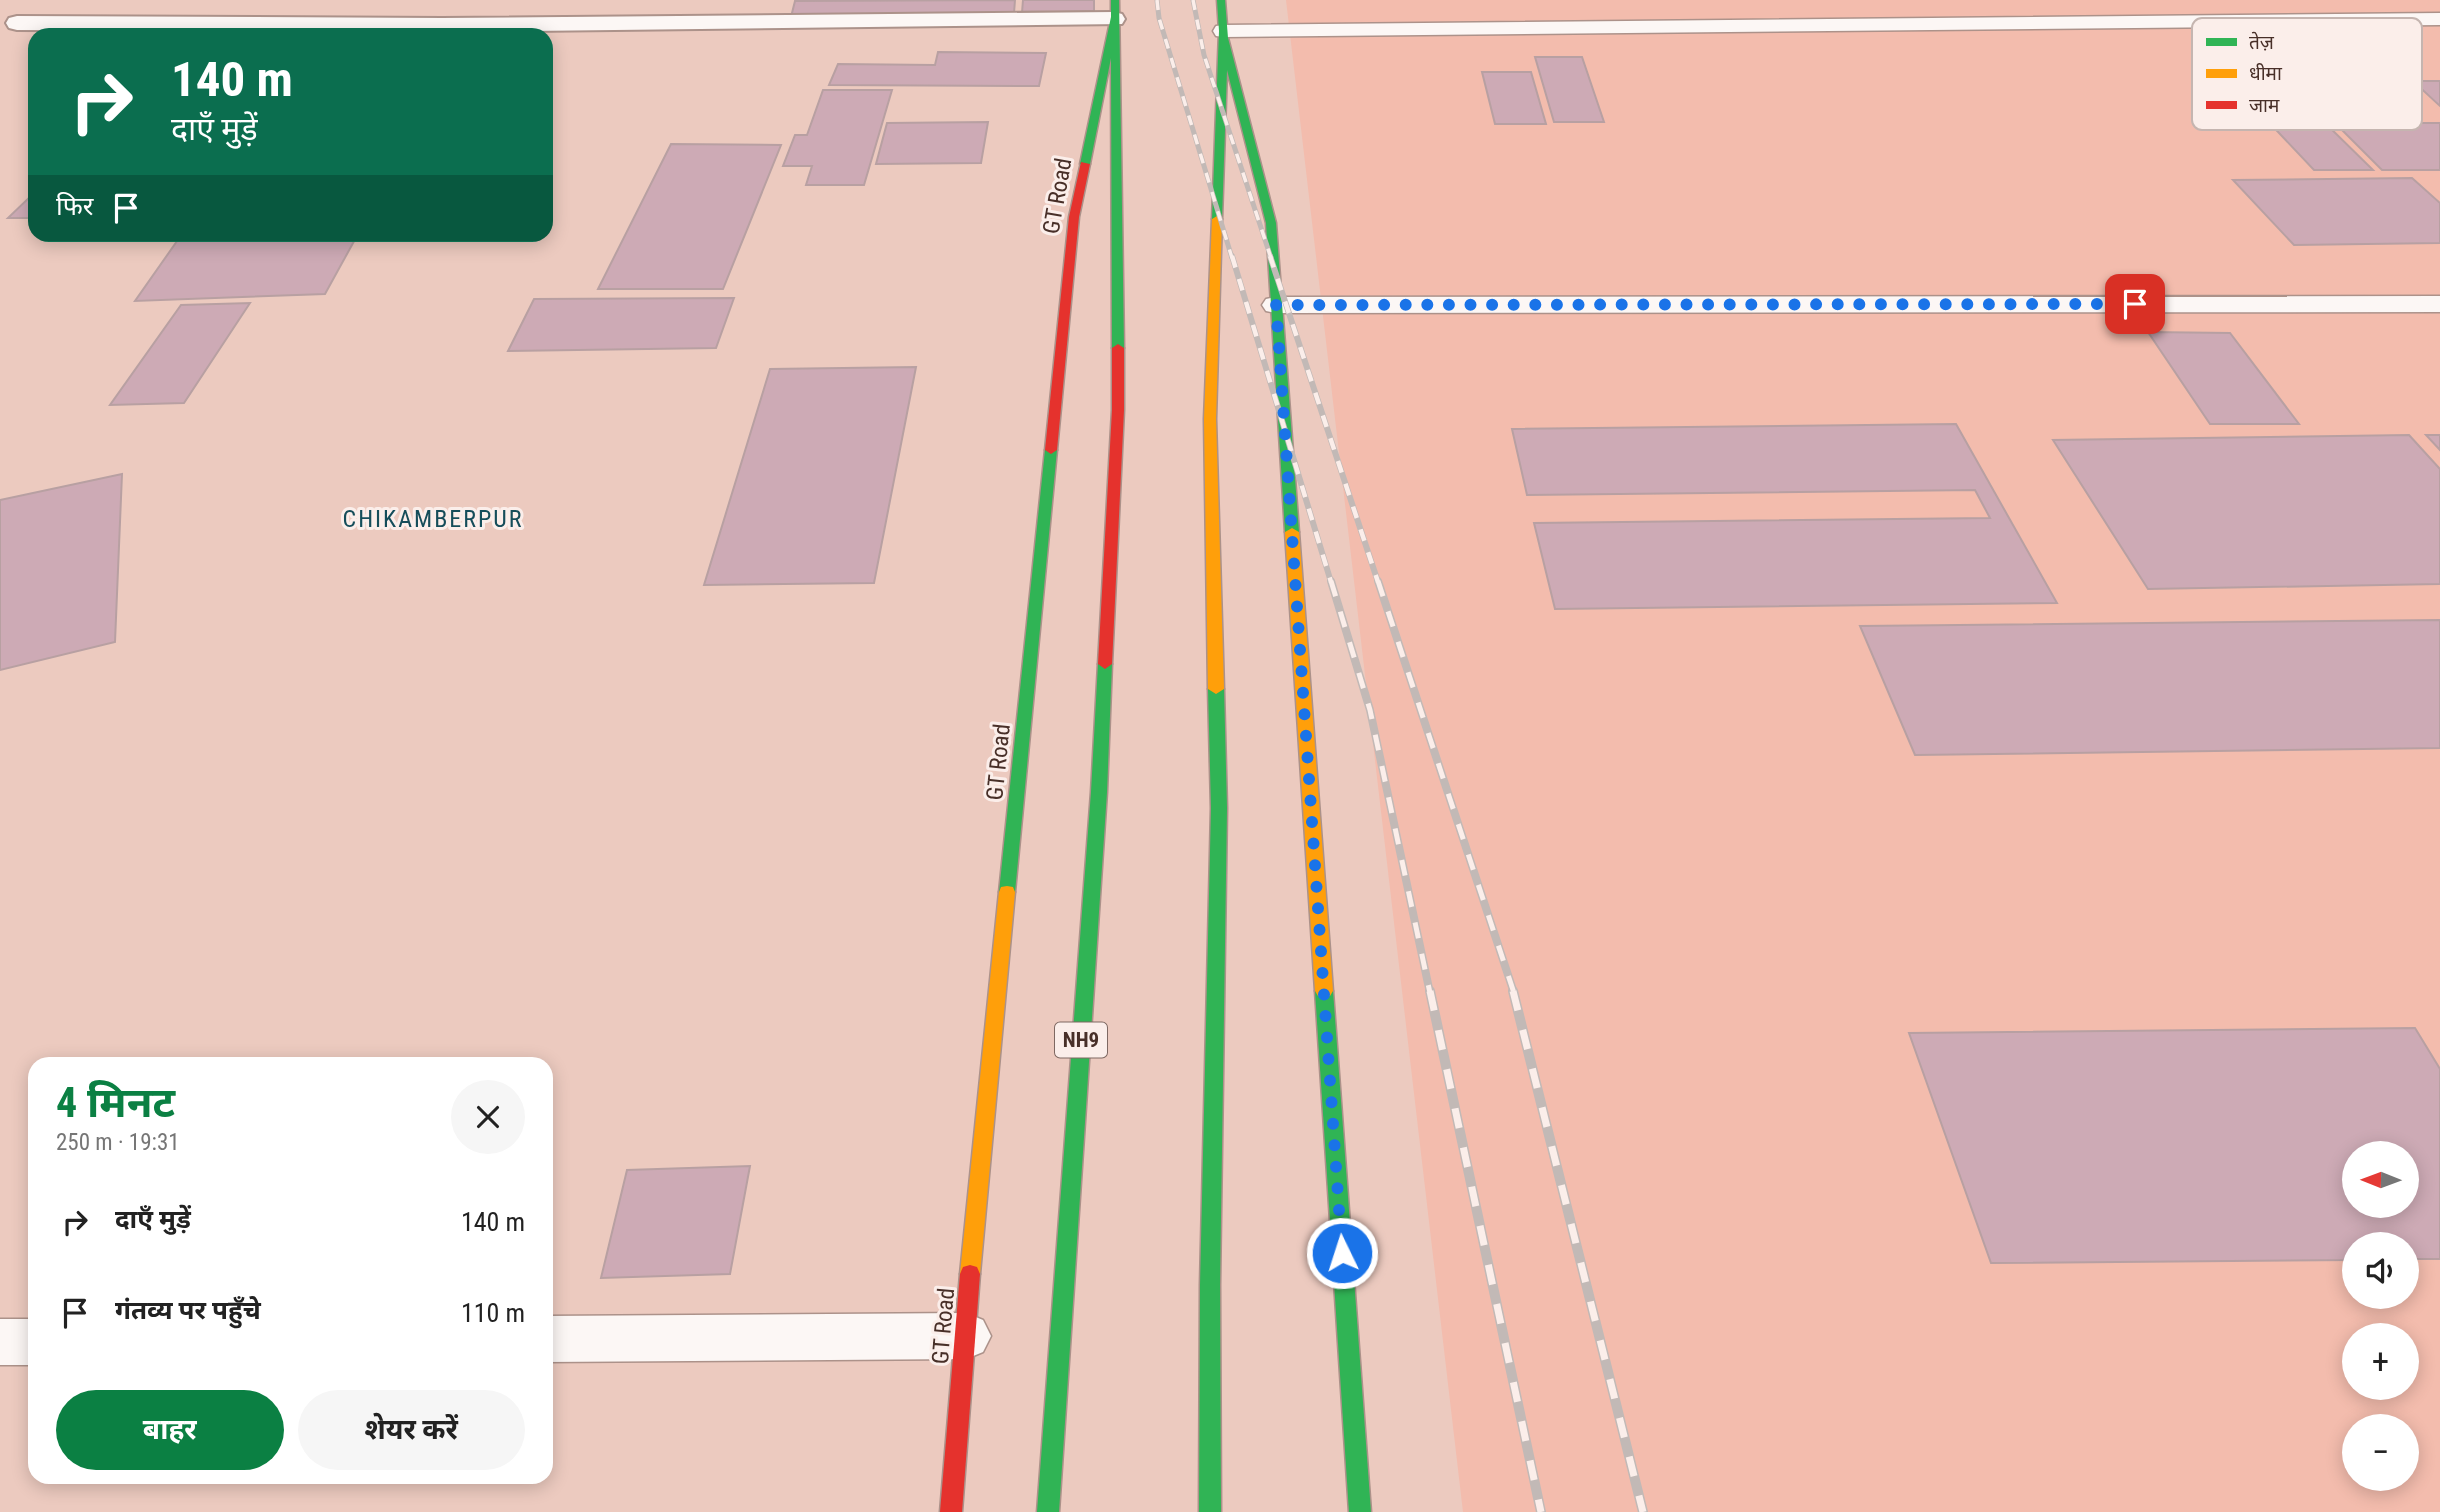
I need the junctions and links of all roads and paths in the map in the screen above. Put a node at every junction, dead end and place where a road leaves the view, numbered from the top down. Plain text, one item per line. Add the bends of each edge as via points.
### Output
1 (43, 0) edge
2 (1221, 0) edge
3 (1114, 9) edge
4 (2192, 19) edge
5 (2422, 19) edge
6 (2440, 19) edge
7 (157, 28) edge
8 (8, 30) edge
9 (28, 30) edge
10 (1224, 34) junction
11 (2440, 304) edge
12 (1276, 305) junction
13 (966, 1336) junction
14 (553, 1339) edge
15 (0, 1342) edge
16 (28, 1342) edge
17 (951, 1512) edge
18 (1048, 1512) edge
19 (1210, 1512) edge
20 (1360, 1512) edge

1 - 8 street
2 - 10 main road
3 - 7 street
3 - 13 main road, GT Road via 1074,217
3 - 18 main road, NH9 via 1118,410 1099,792
4 - 10 lane via 1698,18
5 - 6 lane
8 - 9 street
10 - 12 main road via 1271,223
10 - 19 main road via 1210,419 1219,808
11 - 12 lane
12 - 20 main road
13 - 14 lane
13 - 17 main road, GT Road
15 - 16 lane

